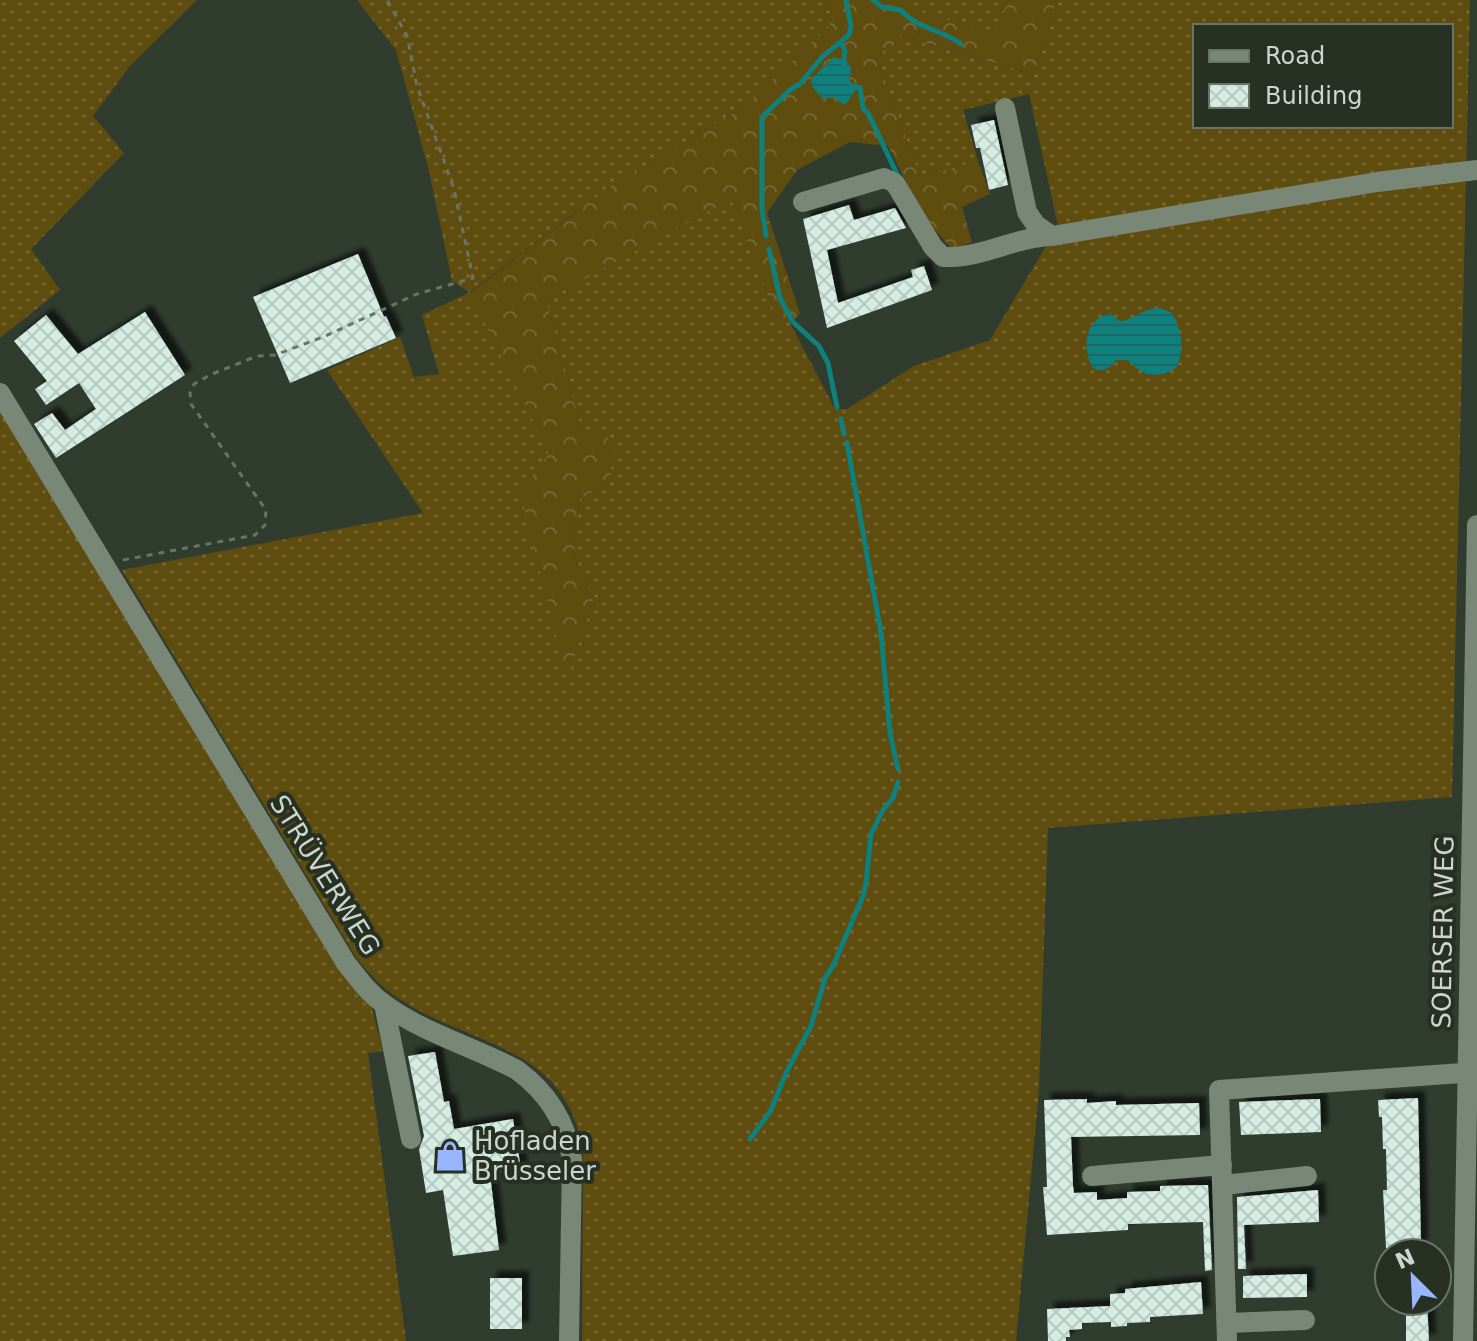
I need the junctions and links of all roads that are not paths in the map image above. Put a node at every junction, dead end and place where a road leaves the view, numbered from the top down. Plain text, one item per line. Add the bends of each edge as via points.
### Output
1 (1005, 108) dead end
2 (1477, 170) edge
3 (803, 202) dead end
4 (1052, 236) junction
5 (0, 393) edge
6 (1477, 525) edge
7 (1476, 574) edge
8 (384, 1004) junction
9 (1472, 1073) edge
10 (411, 1139) dead end
11 (1222, 1175) junction
12 (1092, 1176) dead end
13 (1307, 1176) dead end
14 (1305, 1320) dead end
15 (1227, 1332) edge
16 (569, 1341) edge
17 (1463, 1341) edge

1 - 4 street via 1027,212
2 - 4 street
3 - 4 street via 884,178 895,183 943,257 959,258
5 - 8 street, STRÜVERWEG via 346,963
6 - 7 street, SOERSER WEG
7 - 9 street, SOERSER WEG
8 - 10 street
8 - 16 street, STRÜVERWEG via 517,1070 542,1092 563,1123 572,1159
9 - 11 street via 1219,1090
9 - 17 street, SOERSER WEG
11 - 12 street
11 - 13 street
11 - 15 street
14 - 15 street

